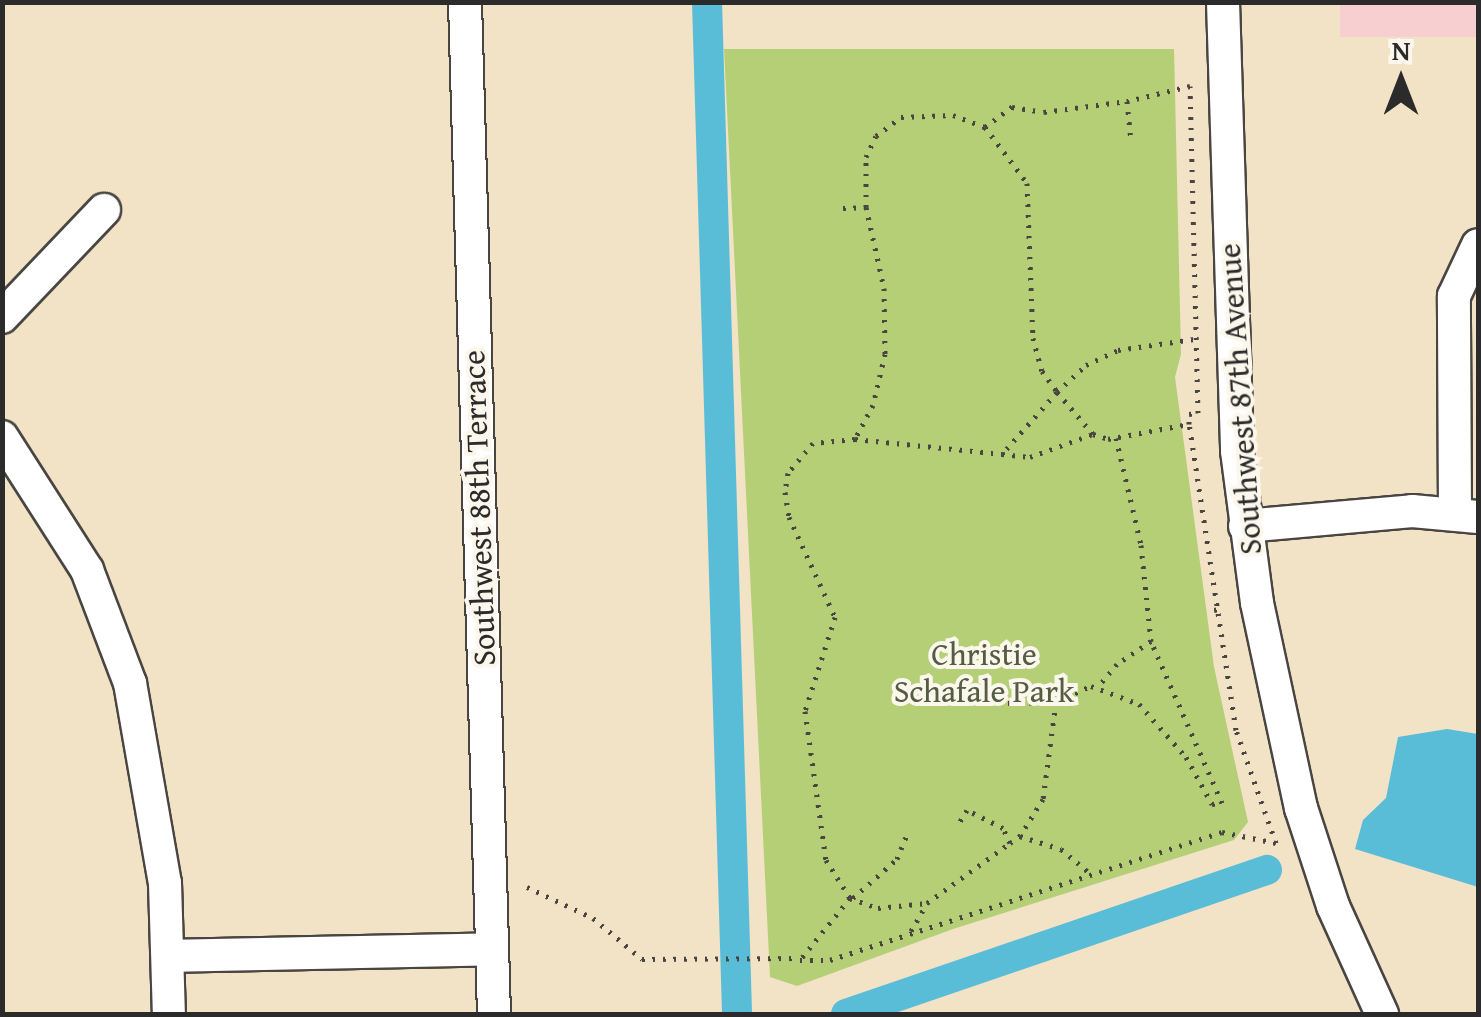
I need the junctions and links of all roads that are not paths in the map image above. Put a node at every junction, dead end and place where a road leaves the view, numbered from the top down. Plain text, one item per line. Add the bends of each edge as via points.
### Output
1 (465, 2) edge
2 (1223, 2) edge
3 (104, 210) dead end
4 (1478, 245) edge
5 (2, 317) edge
6 (2, 437) edge
7 (1467, 515) edge
8 (1245, 526) junction
9 (492, 949) junction
10 (168, 956) junction
11 (170, 1014) edge
12 (494, 1014) edge
13 (1382, 1014) edge

1 - 9 street, Southwest 88th Terrace
2 - 8 street, Southwest 87th Avenue via 1230,300
3 - 5 street
4 - 7 street via 1454,296
6 - 10 street via 58,516 116,635 156,816
7 - 8 street via 1354,513
8 - 13 street, Southwest 87th Avenue via 1271,689 1301,808 1334,906
9 - 10 street
9 - 12 street, Southwest 88th Terrace
10 - 11 street

